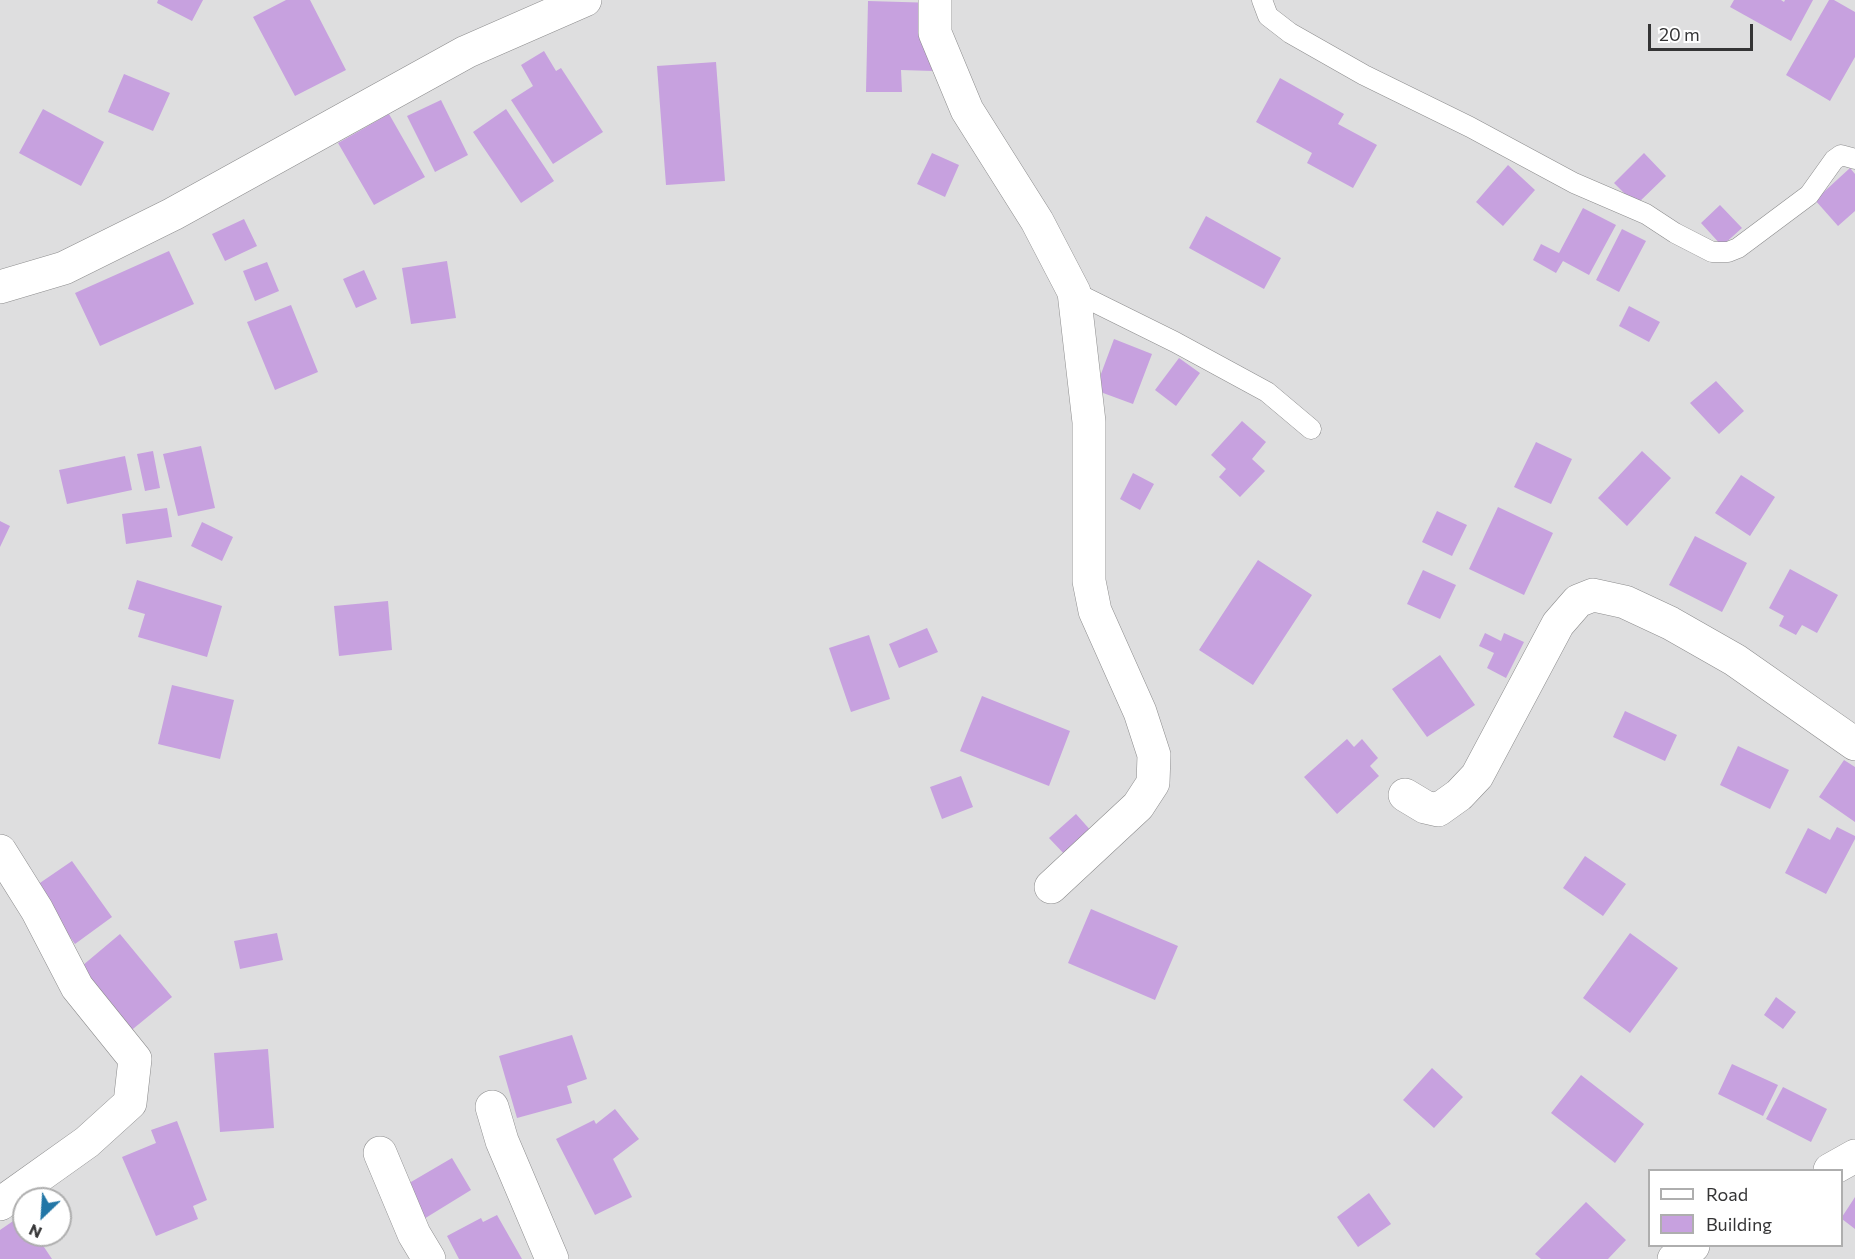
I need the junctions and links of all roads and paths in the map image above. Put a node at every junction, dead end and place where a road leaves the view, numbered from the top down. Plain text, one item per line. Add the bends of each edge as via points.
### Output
1 (585, 0) edge
2 (935, 0) edge
3 (1262, 0) edge
4 (1855, 159) edge
5 (0, 287) edge
6 (1074, 292) junction
7 (1311, 429) dead end
8 (1855, 744) edge
9 (1405, 795) dead end
10 (0, 851) edge
11 (1051, 887) dead end
12 (492, 1107) dead end
13 (380, 1153) dead end
14 (1855, 1156) edge
15 (1832, 1169) edge
16 (0, 1204) edge
17 (1690, 1247) edge
18 (429, 1259) edge
19 (552, 1259) edge
20 (1674, 1259) edge

1 - 5 street via 466,52 173,214 64,268
2 - 6 street via 935,33 967,110 1036,221
3 - 4 lane via 1268,16 1290,33 1364,75 1574,183 1646,214 1712,252 1738,248 1809,195 1841,155
6 - 7 lane via 1267,392
6 - 11 street via 1089,422 1089,581 1095,610 1136,702 1154,755 1153,783 1138,806
8 - 9 street via 1735,660 1670,623 1625,602 1593,595 1578,601 1558,624 1477,776 1438,810
10 - 16 street via 37,910 77,987 135,1059 130,1103 87,1142
12 - 19 street
13 - 18 street via 414,1234
14 - 15 street
17 - 20 street

